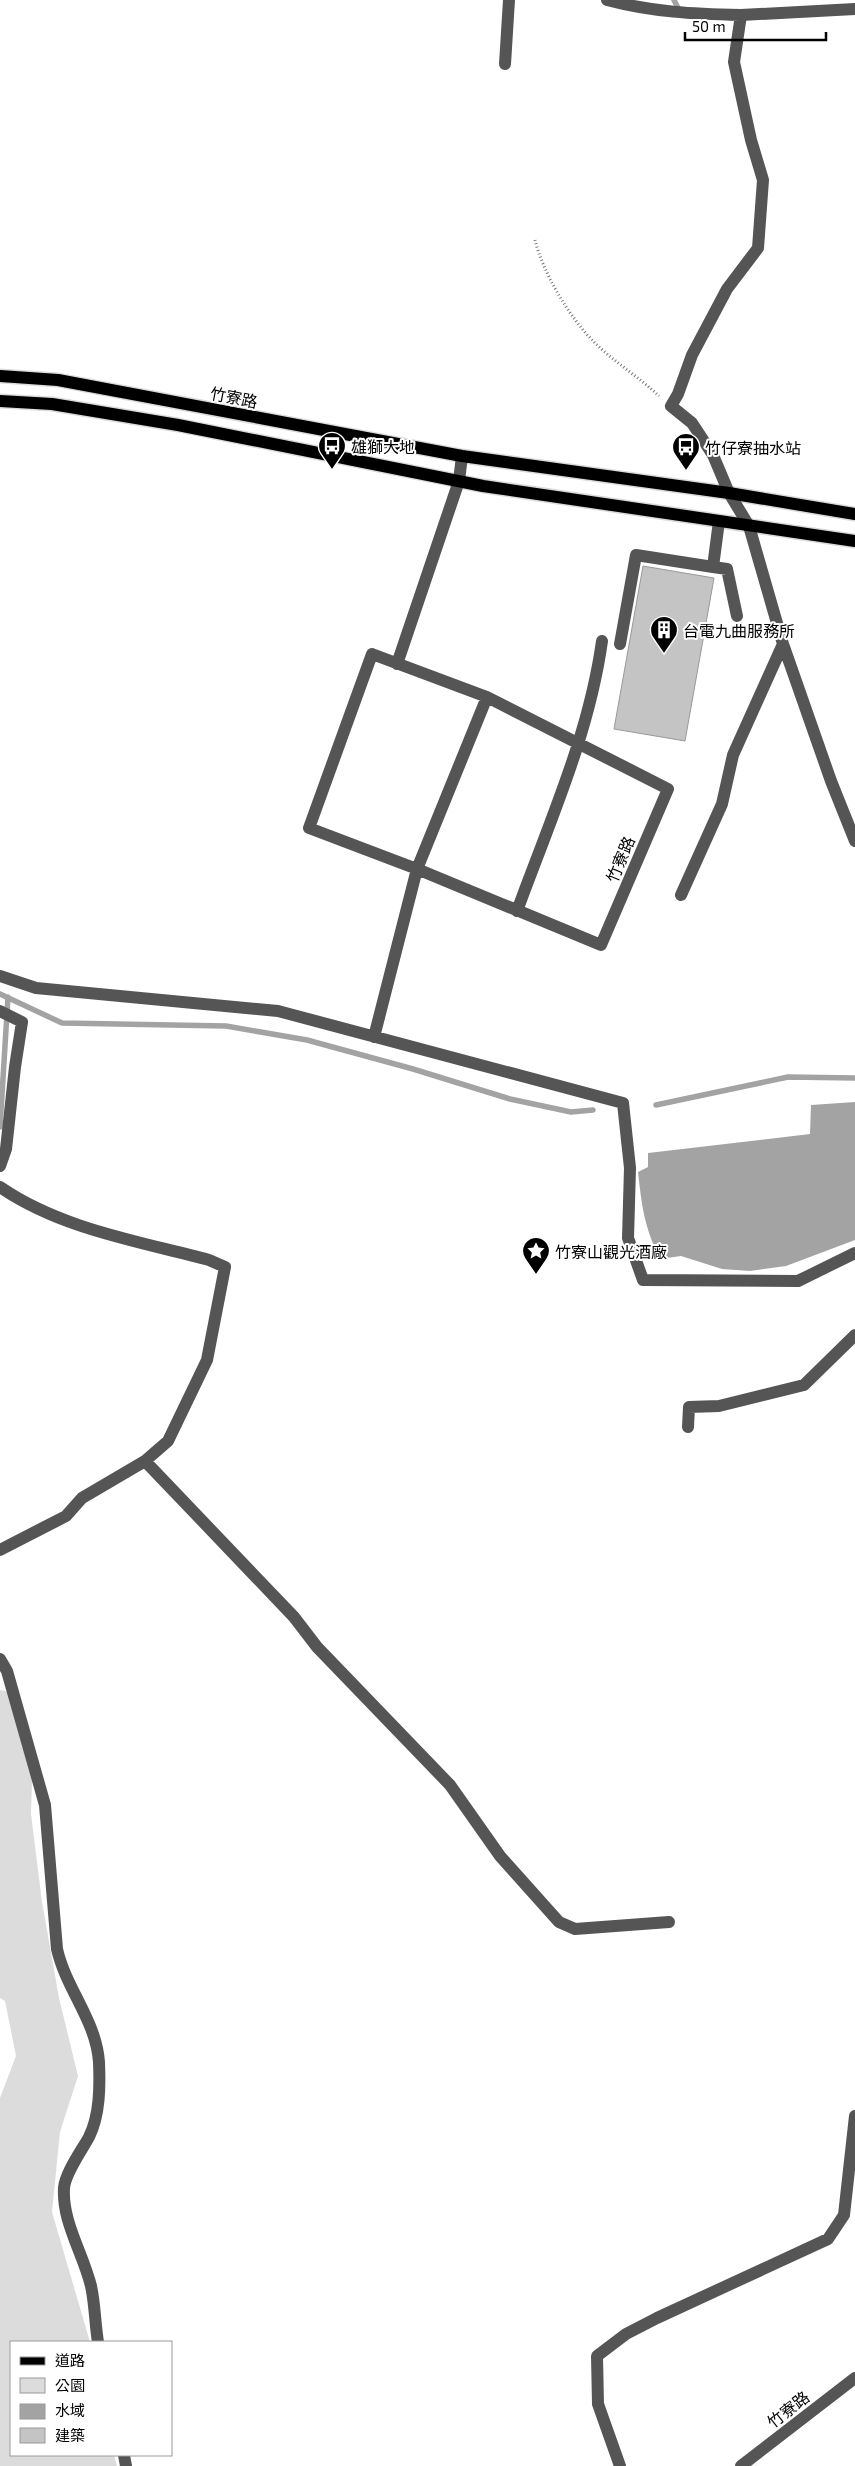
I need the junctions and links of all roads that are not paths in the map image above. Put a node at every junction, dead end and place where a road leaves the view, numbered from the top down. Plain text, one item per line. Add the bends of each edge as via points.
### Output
1 (509, 0) edge
2 (607, 0) edge
3 (855, 9) edge
4 (741, 14) junction
5 (505, 64) dead end
6 (0, 376) edge
7 (0, 401) edge
8 (462, 456) junction
9 (459, 481) junction
10 (729, 494) junction
11 (855, 514) edge
12 (719, 521) junction
13 (749, 526) junction
14 (855, 541) edge
15 (713, 567) junction
16 (737, 616) dead end
17 (602, 641) dead end
18 (620, 644) dead end
19 (783, 644) junction
20 (397, 664) junction
21 (487, 697) junction
22 (578, 743) junction
23 (855, 841) edge
24 (417, 870) junction
25 (681, 895) dead end
26 (517, 911) junction
27 (0, 976) edge
28 (0, 1010) edge
29 (374, 1037) junction
30 (0, 1166) edge
31 (0, 1187) edge
32 (855, 1253) edge
33 (855, 1335) edge
34 (688, 1427) dead end
35 (145, 1461) junction
36 (0, 1550) edge
37 (0, 1659) edge
38 (669, 1922) dead end
39 (855, 2116) edge
40 (98, 2341) edge
41 (855, 2378) edge
42 (620, 2466) edge
43 (741, 2466) edge

1 - 5 street
2 - 4 street via 639,9 681,14
3 - 4 street
4 - 10 street via 734,62 763,180 758,248 728,289 692,355 671,406 692,423 713,455
6 - 8 main road, 竹寮路 via 58,380
7 - 9 main road via 52,404 178,425
8 - 9 street
8 - 10 main road, 竹寮路
9 - 12 main road
9 - 20 street
10 - 11 main road, 竹寮路
10 - 13 street
12 - 13 main road
12 - 15 street
13 - 14 main road
13 - 19 street
15 - 16 street via 727,569
15 - 18 street via 636,555
17 - 22 street via 597,676
19 - 23 street
19 - 25 street via 733,755 722,804
20 - 21 street, 竹寮路
20 - 24 street, 竹寮路 via 372,654 309,828
21 - 22 street, 竹寮路
21 - 24 street
22 - 26 street
22 - 26 street, 竹寮路 via 668,789 601,945
24 - 26 street, 竹寮路
24 - 29 street
27 - 29 street via 36,988 278,1011
28 - 30 street via 22,1022 6,1148
29 - 32 street via 623,1103 630,1168 628,1238 643,1280 798,1281
31 - 35 street via 44,1212 74,1224 225,1267 207,1360 168,1441
33 - 34 street via 804,1385 719,1406 690,1407
35 - 36 street via 82,1498 66,1516
35 - 38 street via 450,1786 500,1856 558,1922 575,1929
37 - 40 street via 45,1805 61,1968 82,2005 99,2061 99,2101 90,2135 64,2185 64,2206 91,2286
39 - 42 street via 844,2215 828,2240 656,2318 626,2334 597,2356 598,2404
41 - 43 street, 竹寮路

